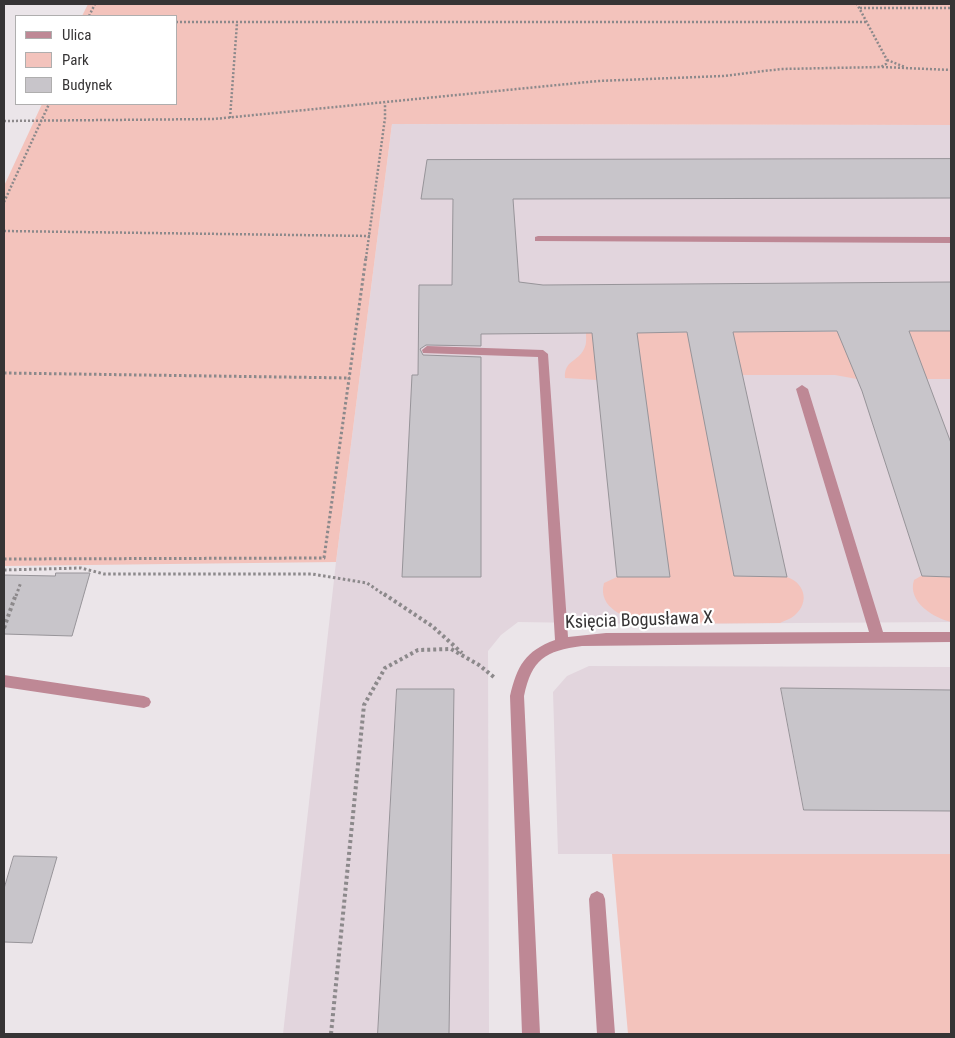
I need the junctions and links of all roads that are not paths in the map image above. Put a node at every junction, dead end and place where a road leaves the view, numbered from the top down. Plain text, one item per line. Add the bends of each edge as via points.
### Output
1 (538, 239) dead end
2 (951, 240) edge
3 (427, 350) dead end
4 (802, 389) dead end
5 (877, 636) junction
6 (951, 637) edge
7 (562, 642) junction
8 (4, 681) edge
9 (144, 702) dead end
10 (597, 899) dead end
11 (530, 1034) edge
12 (606, 1034) edge

1 - 2 street
3 - 7 street via 543,354
4 - 5 street
5 - 6 street, Księcia Bogusława X
5 - 7 street, Księcia Bogusława X
7 - 11 street, Księcia Bogusława X via 534,658 522,674 517,696
8 - 9 street
10 - 12 street

